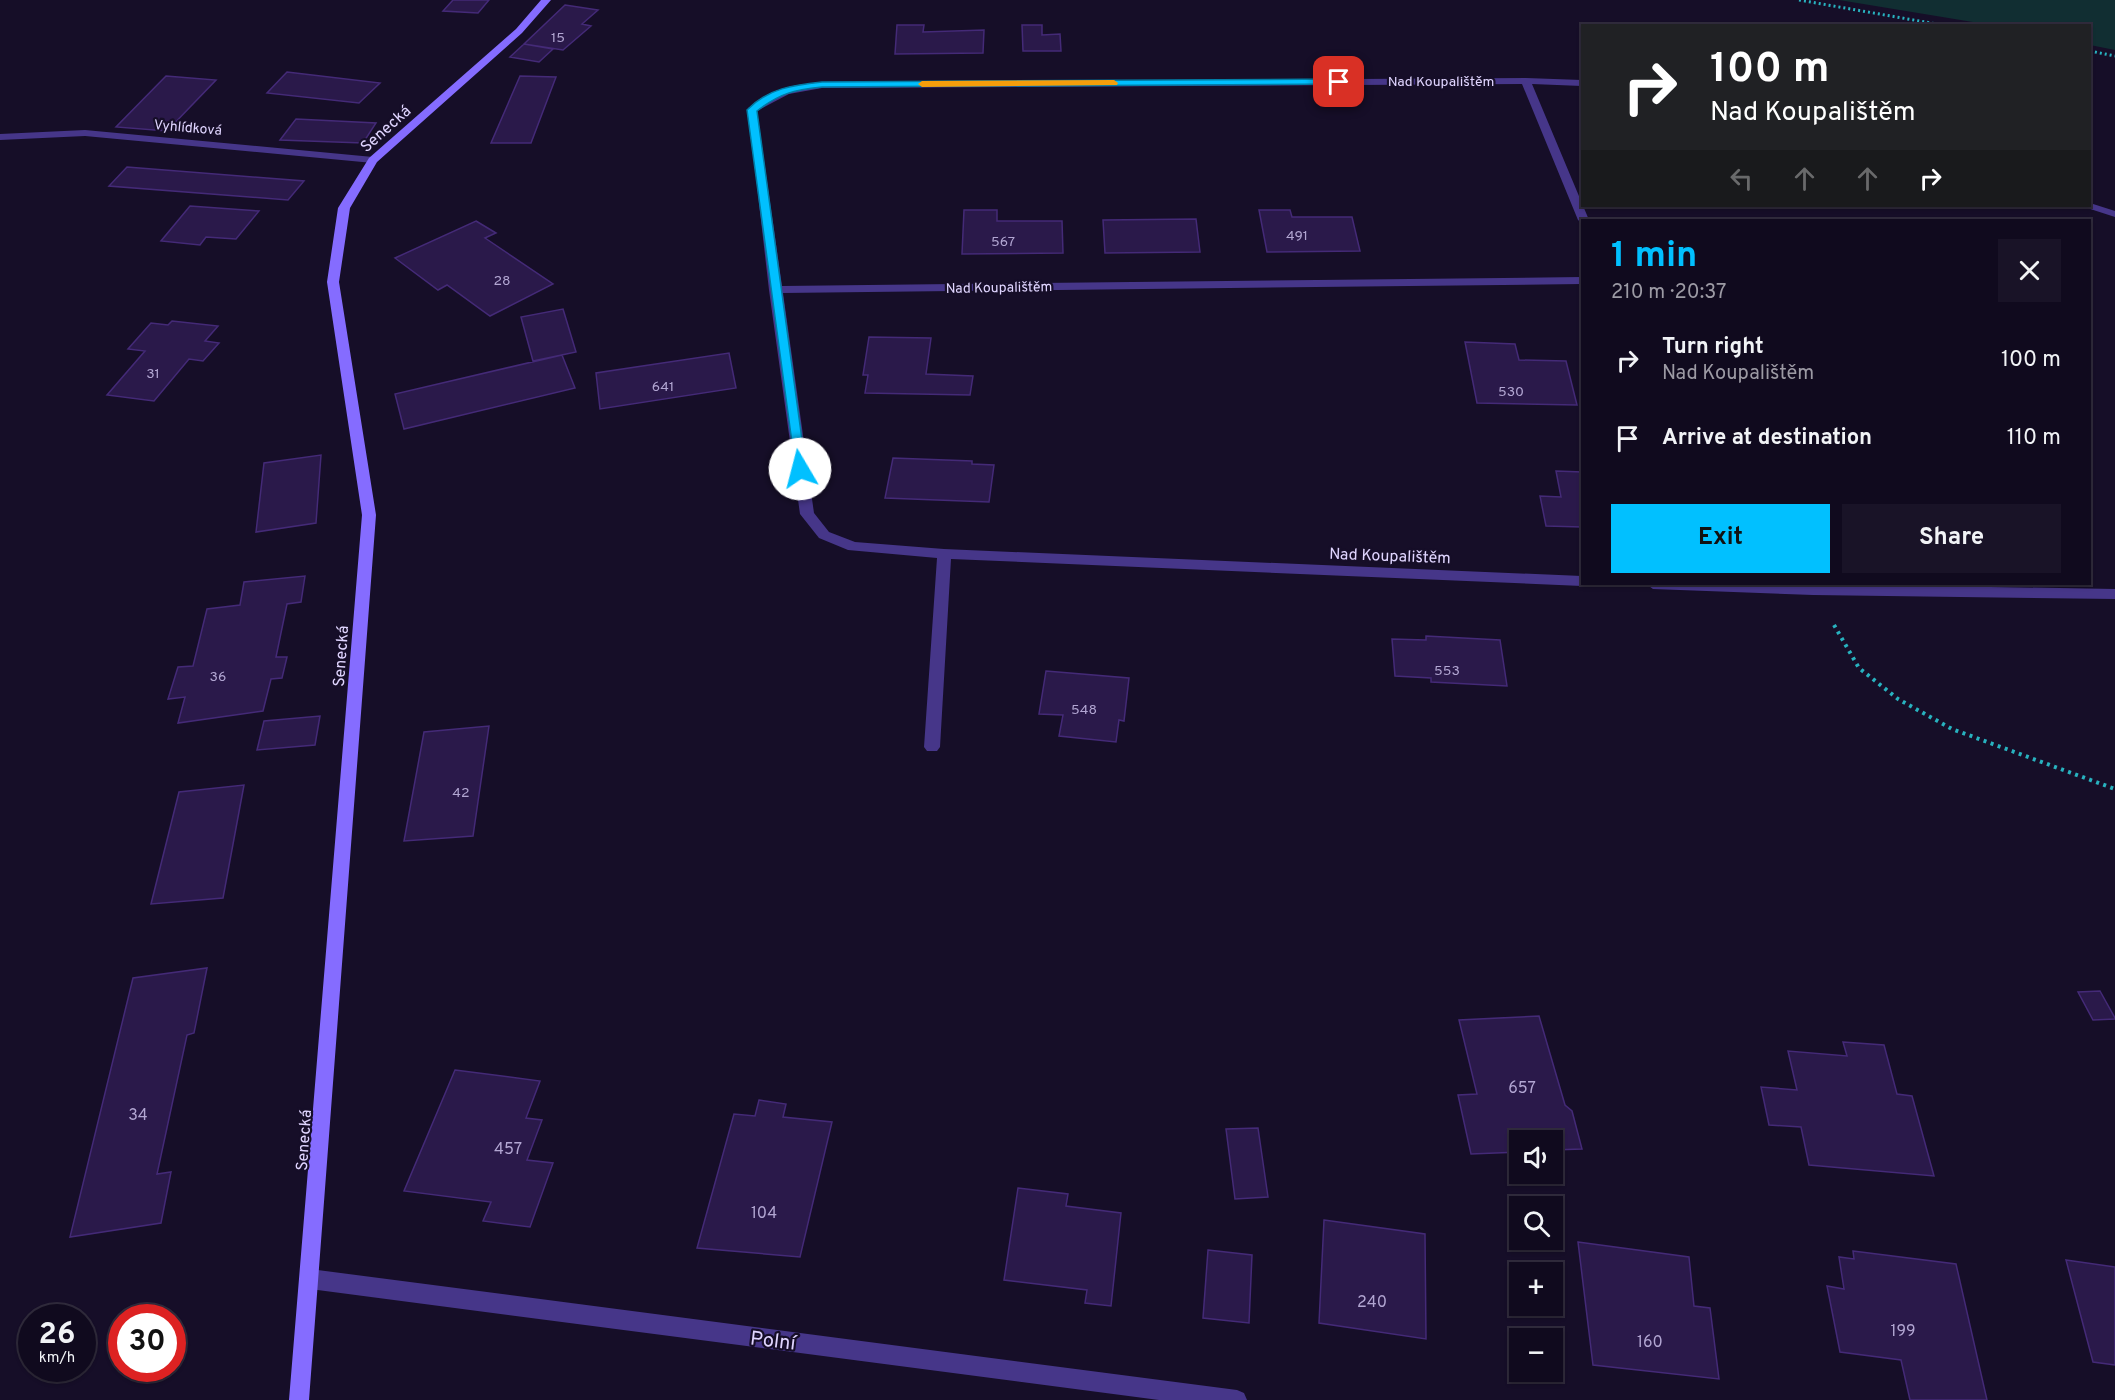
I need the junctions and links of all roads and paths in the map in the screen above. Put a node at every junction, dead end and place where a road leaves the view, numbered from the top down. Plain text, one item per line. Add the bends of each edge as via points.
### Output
1 (546, 0) edge
2 (1799, 0) edge
3 (1937, 24) edge
4 (2091, 51) edge
5 (2115, 56) edge
6 (1526, 81) junction
7 (1581, 83) edge
8 (0, 137) edge
9 (373, 160) junction
10 (2090, 207) edge
11 (2115, 214) edge
12 (1584, 219) edge
13 (1581, 280) edge
14 (775, 290) junction
15 (944, 554) junction
16 (1581, 581) edge
17 (1706, 585) edge
18 (1811, 587) edge
19 (2115, 594) edge
20 (932, 747) dead end
21 (2115, 789) edge
22 (310, 1280) junction
23 (299, 1400) edge
24 (1237, 1400) edge

1 - 9 street, Senecká via 519,31
2 - 3 path
4 - 5 path
6 - 7 street, Nad Koupalištěm
6 - 12 street
6 - 14 street, Nad Koupalištěm via 834,84 789,88 752,110
8 - 9 street, Vyhlídková via 85,133
9 - 22 street, Senecká via 344,208 333,282 369,515
10 - 11 street
13 - 14 street, Nad Koupalištěm
14 - 15 street, Nad Koupalištěm via 807,514 824,535 853,547
15 - 16 street, Nad Koupalištěm
15 - 20 street
17 - 18 street
18 - 19 street
18 - 21 path via 1859,668 1898,699 1952,729
22 - 23 street, Senecká
22 - 24 street, Polní

